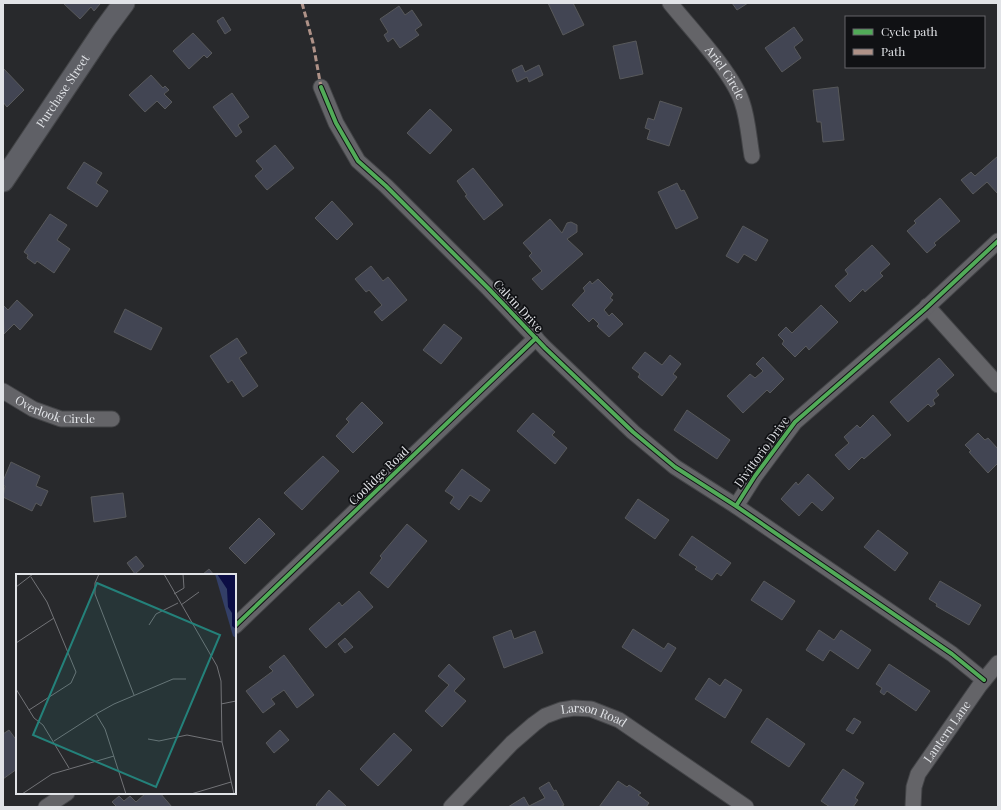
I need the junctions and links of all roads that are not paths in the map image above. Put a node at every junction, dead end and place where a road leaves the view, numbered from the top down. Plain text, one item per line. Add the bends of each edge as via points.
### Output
1 (124, 3) edge
2 (670, 3) edge
3 (321, 87) dead end
4 (752, 156) dead end
5 (3, 181) edge
6 (998, 241) edge
7 (928, 306) junction
8 (536, 338) junction
9 (998, 385) edge
10 (3, 391) edge
11 (112, 418) dead end
12 (736, 506) junction
13 (236, 625) edge
14 (998, 663) edge
15 (984, 680) junction
16 (66, 794) edge
17 (46, 807) edge
18 (451, 807) edge
19 (746, 807) edge
20 (913, 807) edge

1 - 5 main road, Purchase Street
2 - 4 street, Ariel Circle via 737,90 743,103
3 - 8 street, Calvin Drive via 336,123 358,161 386,186
6 - 7 street, Divittorio Drive
7 - 9 street
7 - 12 street, Divittorio Drive via 795,422
8 - 12 street, Calvin Drive via 645,442 675,467
8 - 13 street, Coolidge Road
10 - 11 street, Overlook Circle via 33,409 61,419
12 - 15 street, Divittorio Drive via 952,654
14 - 15 street, Lantern Lane
15 - 20 street, Lantern Lane via 918,774 914,786
16 - 17 street
18 - 19 street, Larson Road via 512,743 534,724 545,716 574,708 591,710 618,720

